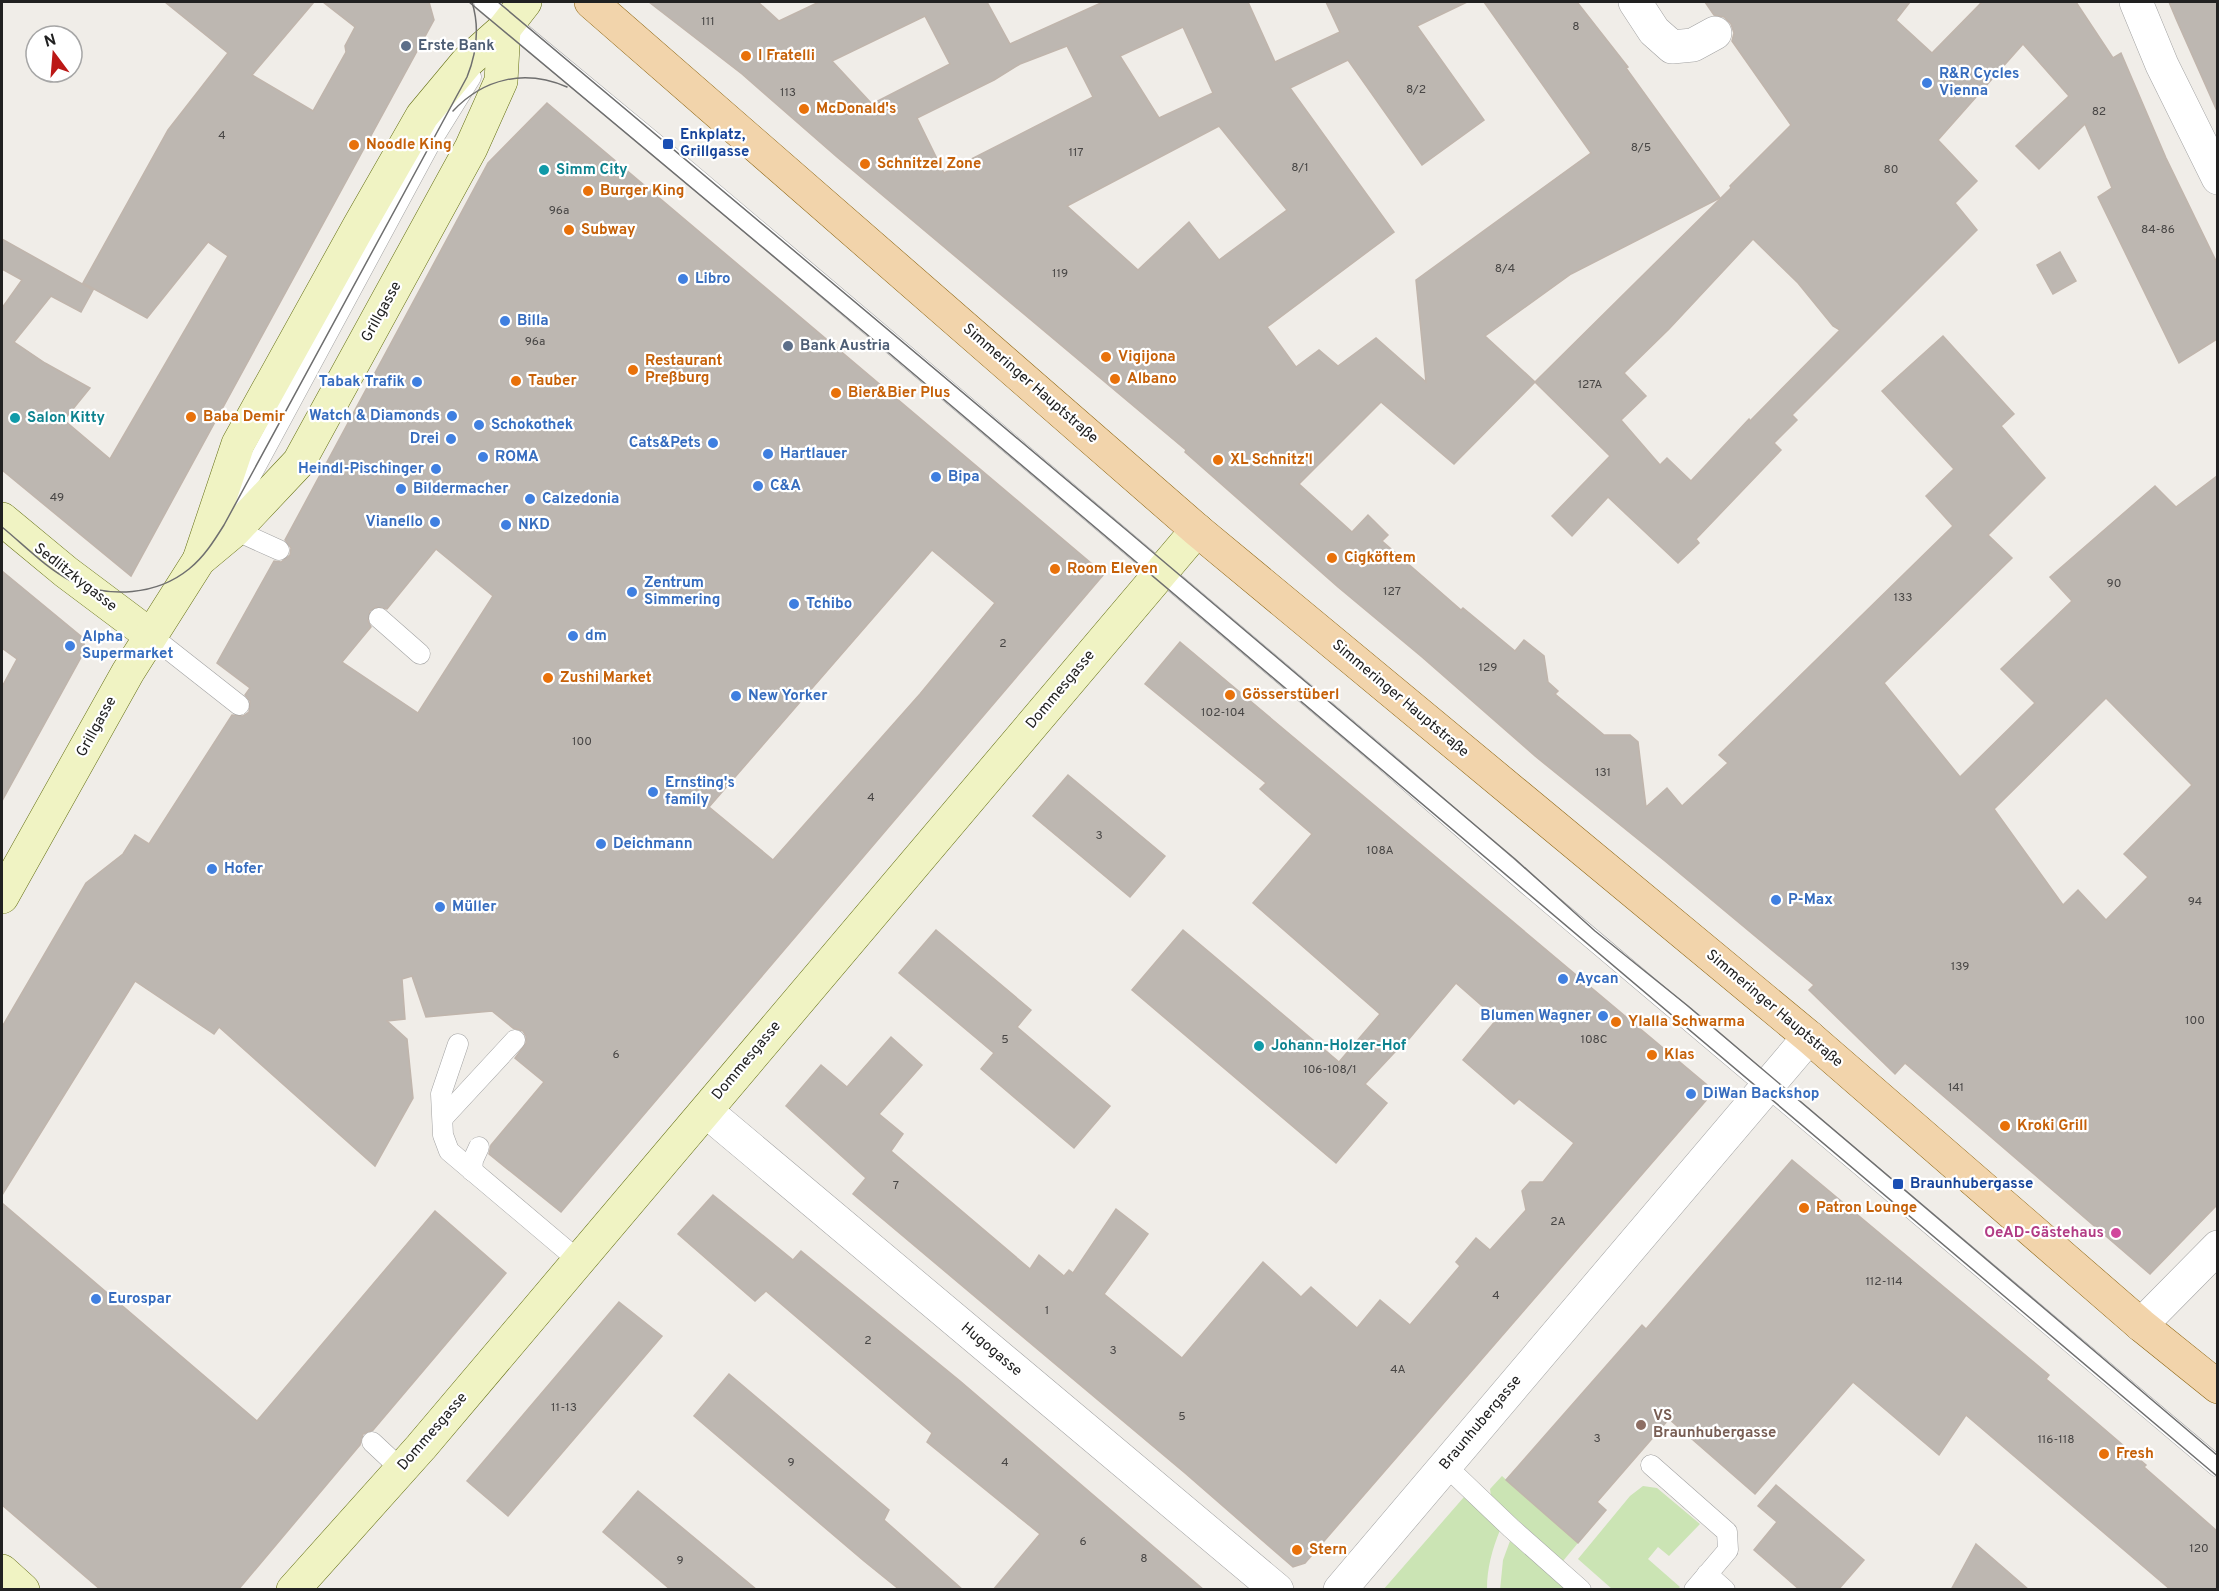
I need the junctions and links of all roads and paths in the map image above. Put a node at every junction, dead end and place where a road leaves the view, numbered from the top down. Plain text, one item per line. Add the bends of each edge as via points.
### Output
1 (484, 2) edge
2 (591, 2) edge
3 (1635, 2) edge
4 (2136, 2) edge
5 (513, 18) edge
6 (1715, 33) dead end
7 (2217, 178) edge
8 (2, 519) edge
9 (224, 525) junction
10 (1197, 530) junction
11 (279, 550) dead end
12 (1162, 571) junction
13 (379, 618) dead end
14 (150, 635) junction
15 (420, 654) dead end
16 (239, 705) dead end
17 (2, 897) edge
18 (1809, 1037) junction
19 (514, 1040) dead end
20 (458, 1044) dead end
21 (1767, 1086) junction
22 (706, 1111) junction
23 (443, 1118) junction
24 (479, 1147) dead end
25 (472, 1170) junction
26 (2217, 1247) edge
27 (578, 1260) junction
28 (2141, 1324) junction
29 (2217, 1387) edge
30 (372, 1442) dead end
31 (1444, 1465) junction
32 (1651, 1465) dead end
33 (2217, 1467) edge
34 (401, 1469) junction
35 (2, 1571) edge
36 (1707, 1574) junction
37 (23, 1590) edge
38 (293, 1590) edge
39 (1277, 1590) edge
40 (1340, 1590) edge
41 (1581, 1590) edge
42 (1694, 1590) edge
43 (1725, 1590) edge

1 - 5 lane
2 - 10 main road, Simmeringer Hauptstraße
3 - 6 street via 1654,31 1672,47 1693,45
4 - 7 street
5 - 9 lane, Grillgasse via 421,161
5 - 9 main road via 467,62 422,116 358,226 238,444
5 - 9 main road, Grillgasse via 501,81 471,148 299,462
5 - 12 lane
8 - 14 main road, Sedlitzkygasse
9 - 11 lane
9 - 14 main road, Grillgasse
10 - 12 main road, Dommesgasse
10 - 18 main road, Simmeringer Hauptstraße
12 - 21 lane
12 - 22 main road, Dommesgasse
13 - 15 lane
14 - 16 lane
14 - 17 main road, Grillgasse
18 - 21 street, Braunhubergasse
18 - 28 main road, Simmeringer Hauptstraße
19 - 23 lane
20 - 23 lane via 441,1094
21 - 31 street, Braunhubergasse
21 - 33 lane
22 - 27 main road, Dommesgasse
22 - 39 street, Hugogasse
23 - 25 lane via 443,1135 449,1151
24 - 25 lane
25 - 27 lane
26 - 28 street
27 - 34 main road, Dommesgasse
28 - 29 main road, Simmeringer Hauptstraße
30 - 34 lane
31 - 40 street, Braunhubergasse
31 - 41 lane
32 - 36 lane via 1727,1532 1728,1550
34 - 38 main road, Dommesgasse
35 - 37 main road
36 - 42 lane
36 - 43 lane

